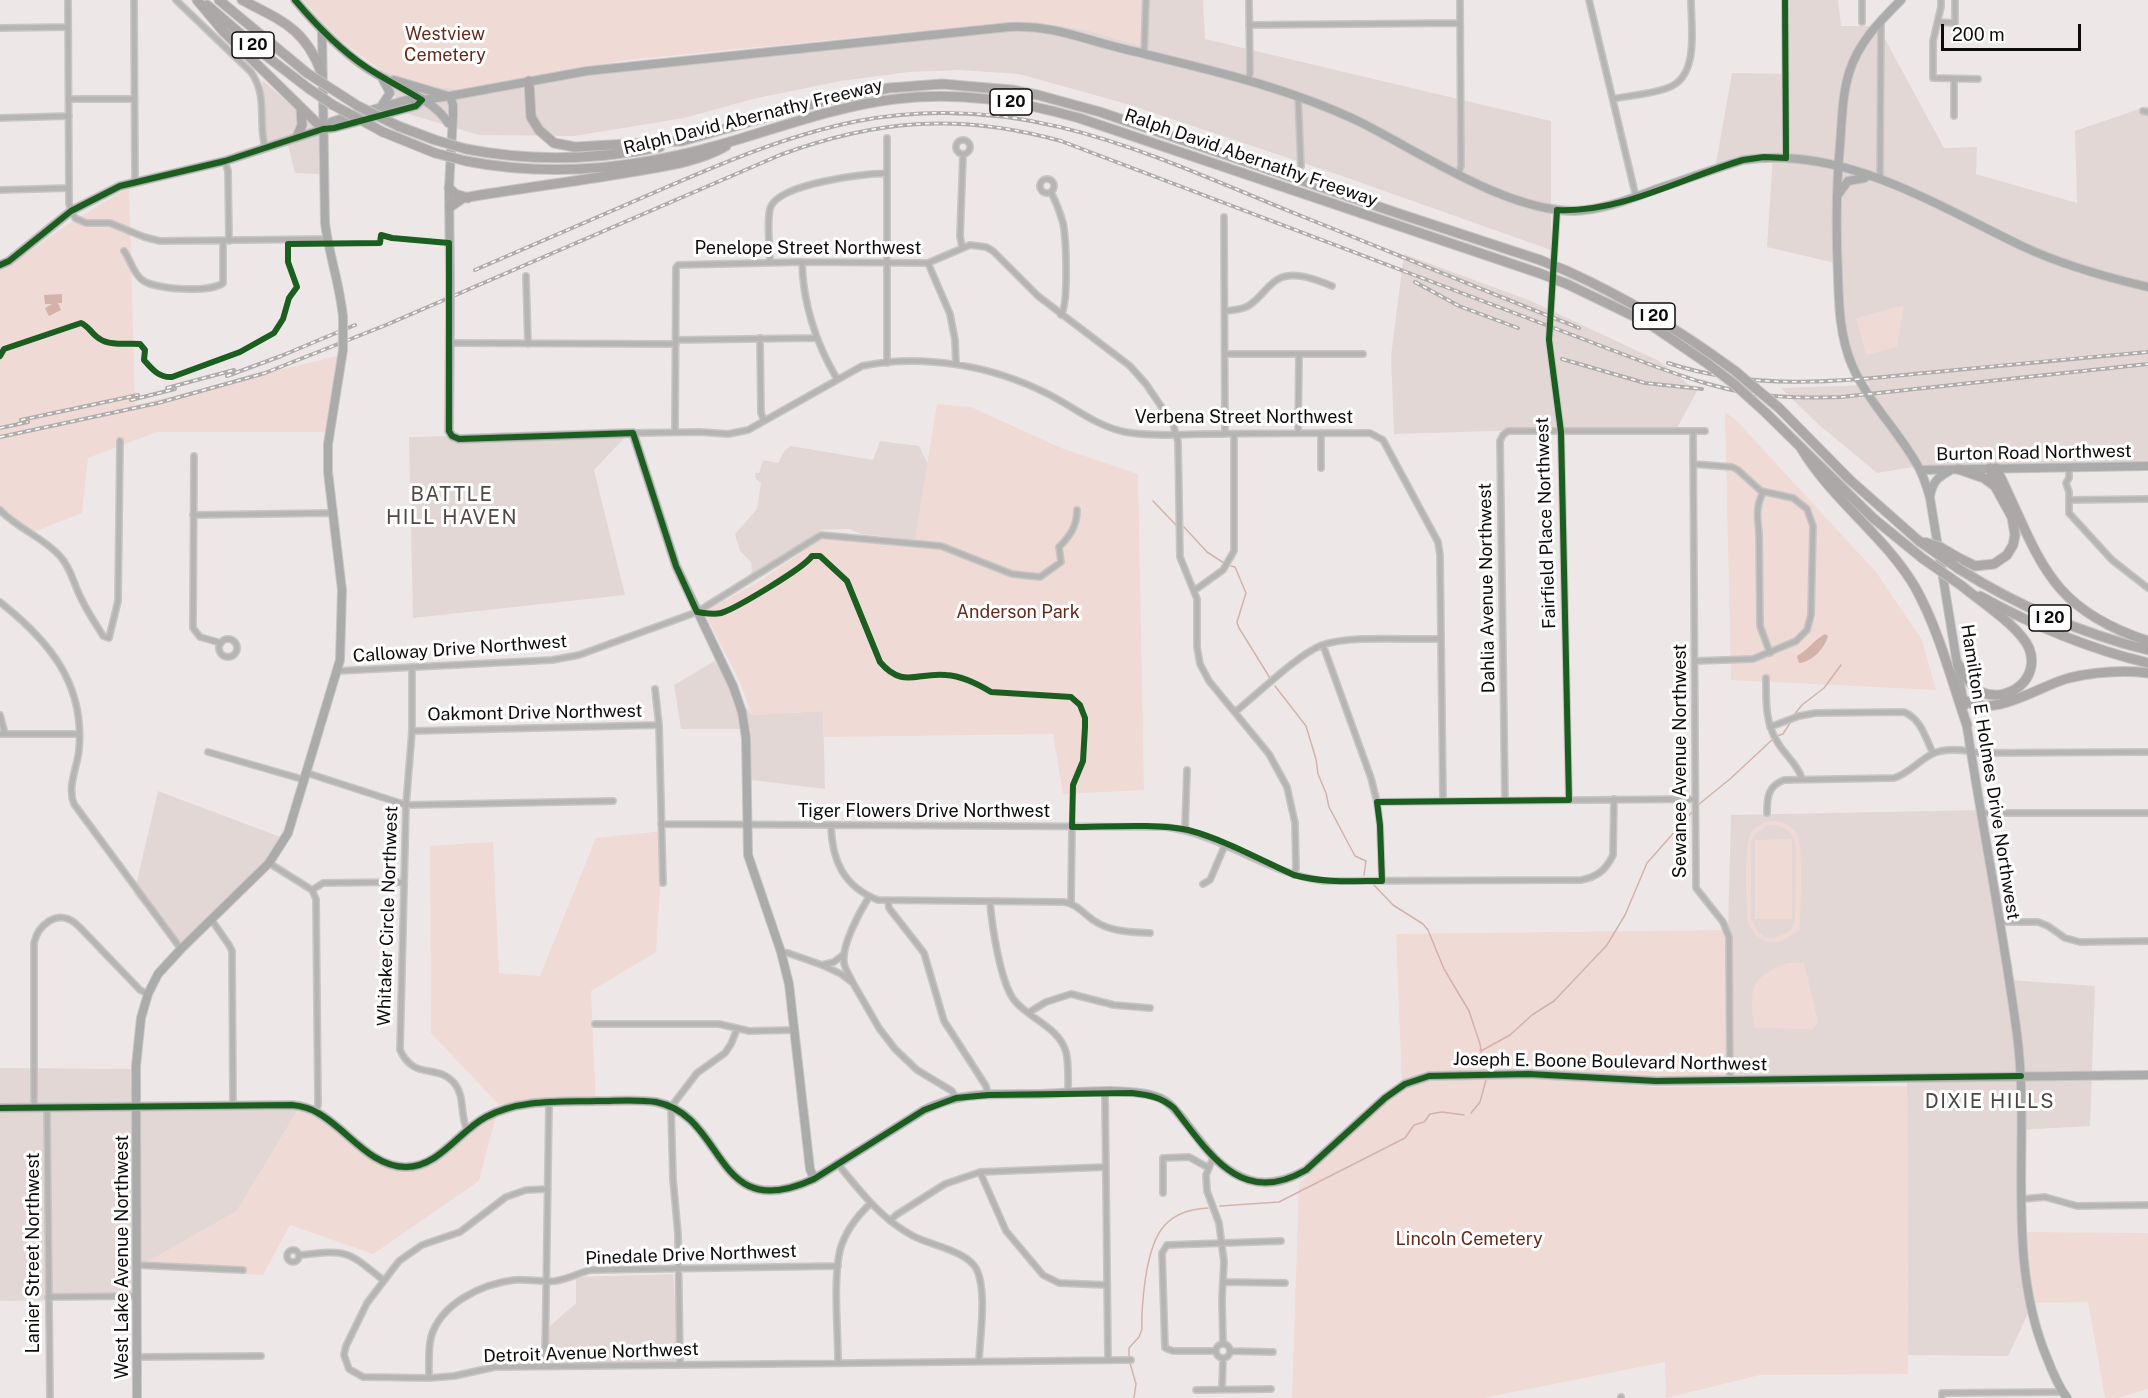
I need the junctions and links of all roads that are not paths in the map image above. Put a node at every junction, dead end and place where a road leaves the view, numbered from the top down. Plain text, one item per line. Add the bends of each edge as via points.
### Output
1 (68, 0) edge
2 (134, 0) edge
3 (176, 0) edge
4 (199, 0) edge
5 (219, 0) edge
6 (242, 0) edge
7 (295, 0) edge
8 (1146, 0) edge
9 (1249, 0) edge
10 (1460, 0) edge
11 (1589, 0) edge
12 (1690, 0) edge
13 (1785, 0) edge
14 (1862, 0) edge
15 (1901, 0) edge
16 (1941, 0) edge
17 (1955, 0) edge
18 (1881, 20) junction
19 (1862, 22) dead end
20 (1938, 22) junction
21 (1460, 23) junction
22 (1249, 25) junction
23 (69, 27) junction
24 (0, 28) edge
25 (322, 30) junction
26 (1144, 54) junction
27 (322, 74) junction
28 (381, 77) junction
29 (1954, 79) junction
30 (1978, 79) dead end
31 (1248, 80) junction
32 (528, 81) junction
33 (450, 96) junction
34 (1298, 96) junction
35 (69, 99) junction
36 (134, 99) junction
37 (1613, 99) junction
38 (422, 100) junction
39 (322, 105) junction
40 (381, 107) junction
41 (301, 108) junction
42 (438, 110) junction
43 (69, 116) junction
44 (1954, 116) dead end
45 (0, 117) edge
46 (343, 118) junction
47 (448, 123) junction
48 (323, 129) junction
49 (451, 134) junction
50 (297, 137) junction
51 (887, 138) dead end
52 (682, 141) junction
53 (734, 141) junction
54 (265, 147) junction
55 (963, 154) dead end
56 (1786, 158) junction
57 (225, 161) junction
58 (1301, 165) dead end
59 (1838, 167) junction
60 (887, 173) junction
61 (1458, 174) junction
62 (1878, 178) junction
63 (135, 181) junction
64 (449, 188) junction
65 (69, 189) junction
66 (0, 190) edge
67 (1050, 192) dead end
68 (1636, 197) junction
69 (468, 198) junction
70 (1836, 198) junction
71 (450, 207) junction
72 (1557, 210) junction
73 (71, 211) junction
74 (1224, 217) dead end
75 (327, 239) junction
76 (226, 241) junction
77 (962, 247) junction
78 (124, 251) dead end
79 (770, 262) junction
80 (802, 262) junction
81 (886, 263) junction
82 (928, 263) junction
83 (0, 265) edge
84 (526, 276) dead end
85 (1332, 286) dead end
86 (2148, 286) edge
87 (1225, 311) junction
88 (1061, 315) junction
89 (760, 338) junction
90 (817, 338) junction
91 (676, 342) junction
92 (449, 343) junction
93 (528, 344) junction
94 (1225, 354) junction
95 (1299, 354) junction
96 (1364, 354) dead end
97 (887, 363) junction
98 (956, 364) junction
99 (837, 379) junction
100 (764, 421) junction
101 (1693, 431) junction
102 (1705, 431) dead end
103 (675, 432) junction
104 (1561, 432) junction
105 (1298, 433) junction
106 (1321, 433) junction
107 (633, 434) junction
108 (1177, 434) junction
109 (1226, 434) junction
110 (1233, 434) junction
111 (120, 441) dead end
112 (1801, 448) junction
113 (194, 456) dead end
114 (1693, 464) junction
115 (2148, 466) edge
116 (2069, 467) junction
117 (1321, 468) dead end
118 (1993, 468) junction
119 (1956, 469) junction
120 (1921, 470) junction
121 (1995, 486) junction
122 (1763, 492) junction
123 (1930, 498) junction
124 (2148, 499) edge
125 (2069, 500) junction
126 (0, 510) edge
127 (1077, 510) dead end
128 (334, 513) junction
129 (194, 515) junction
130 (1919, 541) junction
131 (2148, 578) edge
132 (1962, 586) junction
133 (2145, 586) edge
134 (1195, 591) junction
135 (0, 602) edge
136 (697, 612) junction
137 (1442, 639) junction
138 (2148, 641) edge
139 (221, 644) dead end
140 (1323, 645) junction
141 (2148, 650) edge
142 (1770, 652) junction
143 (1695, 661) junction
144 (2148, 663) edge
145 (1958, 664) junction
146 (412, 667) junction
147 (338, 671) junction
148 (2148, 673) edge
149 (1766, 678) dead end
150 (655, 689) dead end
151 (1964, 700) junction
152 (1978, 706) junction
153 (1235, 712) junction
154 (0, 715) edge
155 (1966, 722) junction
156 (659, 725) junction
157 (1770, 727) junction
158 (412, 731) junction
159 (3, 734) edge
160 (79, 734) junction
161 (1971, 750) junction
162 (208, 752) dead end
163 (2148, 752) edge
164 (1933, 753) junction
165 (1187, 770) dead end
166 (306, 776) junction
167 (1802, 779) junction
168 (1695, 798) junction
169 (1614, 799) junction
170 (1504, 800) junction
171 (1569, 800) junction
172 (613, 801) dead end
173 (1443, 801) junction
174 (1377, 802) junction
175 (406, 806) junction
176 (1767, 813) dead end
177 (1982, 813) junction
178 (2148, 813) edge
179 (662, 824) junction
180 (747, 825) junction
181 (831, 826) junction
182 (1072, 827) junction
183 (1185, 830) junction
184 (1225, 845) junction
185 (269, 863) junction
186 (1294, 875) junction
187 (1382, 881) junction
188 (404, 882) junction
189 (663, 883) dead end
190 (1203, 884) dead end
191 (312, 890) junction
192 (869, 897) junction
193 (888, 902) junction
194 (990, 902) junction
195 (1071, 903) junction
196 (211, 920) junction
197 (1999, 922) junction
198 (1150, 933) dead end
199 (2148, 941) edge
200 (181, 949) junction
201 (781, 952) junction
202 (844, 953) junction
203 (822, 965) junction
204 (853, 983) junction
205 (148, 994) junction
206 (1150, 1008) dead end
207 (1028, 1014) junction
208 (595, 1024) dead end
209 (736, 1029) junction
210 (795, 1030) junction
211 (2019, 1059) junction
212 (2020, 1076) junction
213 (2039, 1076) junction
214 (2148, 1076) edge
215 (2000, 1077) junction
216 (1730, 1081) junction
217 (1105, 1092) junction
218 (1068, 1093) junction
219 (988, 1095) junction
220 (2021, 1095) junction
221 (956, 1098) junction
222 (549, 1102) junction
223 (233, 1105) junction
224 (137, 1106) junction
225 (47, 1107) junction
226 (671, 1107) junction
227 (0, 1108) edge
228 (34, 1108) junction
229 (316, 1112) junction
230 (466, 1130) junction
231 (1213, 1158) junction
232 (837, 1163) junction
233 (1106, 1167) junction
234 (1209, 1168) junction
235 (980, 1172) junction
236 (814, 1179) junction
237 (548, 1189) junction
238 (1163, 1193) dead end
239 (2022, 1199) junction
240 (871, 1203) junction
241 (2148, 1205) edge
242 (890, 1221) junction
243 (1281, 1241) dead end
244 (1222, 1244) junction
245 (300, 1255) dead end
246 (137, 1265) junction
247 (838, 1266) junction
248 (679, 1268) junction
249 (243, 1270) dead end
250 (383, 1280) junction
251 (546, 1281) junction
252 (1223, 1282) junction
253 (1285, 1283) dead end
254 (1107, 1285) junction
255 (137, 1296) junction
256 (48, 1297) junction
257 (1223, 1344) junction
258 (1216, 1351) junction
259 (1230, 1351) junction
260 (1273, 1352) dead end
261 (261, 1356) dead end
262 (137, 1358) junction
263 (1223, 1358) junction
264 (1108, 1359) junction
265 (979, 1360) junction
266 (1129, 1360) dead end
267 (838, 1362) junction
268 (680, 1364) junction
269 (546, 1366) junction
270 (429, 1378) junction
271 (1222, 1389) junction
272 (1271, 1389) dead end
273 (1196, 1390) dead end
274 (2018, 1395) edge
275 (2065, 1395) edge
276 (1942, 1396) edge
277 (50, 1398) edge
278 (137, 1398) edge

1 - 23 street
2 - 36 street
3 - 54 street via 258,82
4 - 41 highway via 223,31
4 - 53 highway, Ralph David Abernathy Freeway / I 20, bridge via 333,105 383,132 435,153 518,169 586,170 639,163
5 - 52 highway, Ralph David Abernathy Freeway / I 20, bridge via 307,73 358,106 435,140 515,157 573,159 631,153
6 - 27 highway via 298,33 315,54
7 - 25 main road
8 - 26 street
9 - 22 street
10 - 21 street
11 - 37 street
12 - 37 street via 1691,60 1680,82
13 - 56 street
14 - 19 street
15 - 18 main road, Hamilton E Holmes Drive Northwest
16 - 20 street
17 - 20 street via 1955,23
18 - 59 main road, Hamilton E Holmes Drive Northwest via 1860,48 1849,73 1843,98
18 - 62 street
20 - 29 street via 1932,49 1933,78
21 - 22 street
21 - 61 street
22 - 31 street
23 - 24 street
23 - 35 street
25 - 27 main road, West Lake Avenue Northwest
25 - 28 main road
26 - 31 main road
26 - 32 main road via 1060,30 1009,27 623,66
27 - 39 main road, West Lake Avenue Northwest
28 - 33 main road
28 - 38 main road
28 - 40 main road via 390,93
29 - 30 street
29 - 44 street
31 - 34 main road
32 - 33 main road
32 - 52 highway via 531,117 543,134 559,144 580,147
33 - 38 main road
33 - 47 main road
33 - 49 main road
34 - 58 street
34 - 61 main road via 1361,123
35 - 36 street
35 - 43 street
36 - 63 street
37 - 68 street
38 - 40 main road via 409,99
38 - 42 main road
38 - 48 main road via 416,106
39 - 46 main road via 329,114
39 - 48 main road, West Lake Avenue Northwest
40 - 46 main road
41 - 48 highway
41 - 50 highway via 302,125
42 - 47 main road
42 - 48 main road via 410,111 335,131
43 - 45 street
43 - 65 street
46 - 48 main road
47 - 49 main road
48 - 50 main road
48 - 75 main road, West Lake Avenue Northwest
49 - 64 main road
50 - 54 main road
51 - 60 street
52 - 130 highway, Ralph David Abernathy Freeway / I 20, bridge via 849,95 905,86 964,85 1068,102 1540,260 1600,286 1671,326 1735,371
53 - 69 highway via 717,152 676,163
53 - 112 highway, Ralph David Abernathy Freeway / I 20, bridge via 796,120 886,100 937,96 1005,100 1101,124 1567,284 1648,323 1708,364
54 - 57 main road
55 - 77 street
56 - 59 main road
56 - 68 main road via 1743,160
57 - 63 main road
57 - 76 street
59 - 62 main road
59 - 70 main road, Hamilton E Holmes Drive Northwest
60 - 79 street via 831,179 776,201 770,213
60 - 81 street
61 - 72 main road via 1525,202
62 - 70 main road via 1848,181
62 - 86 main road via 2046,256
63 - 73 main road
64 - 69 highway
64 - 71 main road
65 - 66 street
65 - 73 street
67 - 88 street via 1065,235 1066,305
68 - 72 main road via 1593,209
69 - 71 highway
70 - 120 main road, Hamilton E Holmes Drive Northwest via 1840,311 1847,351 1864,389
71 - 92 main road, bridge
72 - 104 street, Fairfield Place Northwest via 1549,340
73 - 76 street via 82,222 110,223 160,241
73 - 83 main road
74 - 87 street
75 - 76 street
75 - 128 main road, West Lake Avenue Northwest, bridge via 343,317 343,350 328,444
76 - 78 street via 223,283 210,288 147,284 137,275
77 - 82 street, Penelope Street Northwest
77 - 88 street via 977,245 993,251
79 - 80 street, Penelope Street Northwest
79 - 91 street, Penelope Street Northwest via 680,264 676,268
80 - 81 street, Penelope Street Northwest
80 - 90 street via 805,299
81 - 82 street, Penelope Street Northwest
81 - 97 street
82 - 98 street via 950,314
84 - 93 street
85 - 87 street via 1287,276 1268,285 1249,305
87 - 94 street
88 - 108 street via 1130,366 1154,395
89 - 90 street
89 - 91 street
89 - 100 street
90 - 99 street
91 - 93 street
91 - 103 street
92 - 93 street
92 - 107 main road via 452,436 459,439
94 - 95 street
94 - 109 street
95 - 96 street
95 - 105 street
97 - 98 street, Verbena Street Northwest
97 - 99 street, Verbena Street Northwest via 862,366
98 - 108 street, Verbena Street Northwest via 1022,381 1113,429 1138,434
99 - 100 street, Verbena Street Northwest
100 - 103 street, Verbena Street Northwest via 736,433
101 - 102 street
101 - 104 street
101 - 114 street, Sewanee Avenue Northwest
103 - 107 street, Verbena Street Northwest
104 - 170 street, Dahlia Avenue Northwest via 1508,431 1500,441
104 - 171 street, Fairfield Place Northwest
105 - 106 street, Verbena Street Northwest
105 - 110 street, Verbena Street Northwest
106 - 117 street
106 - 137 street, Verbena Street Northwest via 1370,433 1383,440 1438,542
107 - 136 main road via 676,566
108 - 109 street, Verbena Street Northwest
108 - 134 street via 1180,557
109 - 110 street, Verbena Street Northwest
110 - 134 street via 1234,551 1223,570
111 - 126 street via 118,601 111,635 106,638 82,602 61,557
112 - 132 highway, I 20, bridge via 1873,518
112 - 155 highway via 1813,468 1915,587 1942,645
113 - 129 street
114 - 122 street via 1732,467
114 - 143 street, Sewanee Avenue Northwest
115 - 116 main road, Burton Road Northwest
116 - 118 main road, Burton Road Northwest
116 - 125 street
118 - 119 main road, Burton Road Northwest
118 - 121 highway
118 - 138 highway via 2040,562 2057,587 2090,615
119 - 120 main road, Burton Road Northwest
119 - 121 highway
119 - 123 main road via 1935,481
120 - 123 main road, Hamilton E Holmes Drive Northwest
121 - 130 highway, bridge via 2014,524 2014,541 1998,562 1982,567 1972,565 1941,547
122 - 142 street via 1756,510 1760,626
122 - 142 street via 1800,501 1812,526 1810,623 1796,641
123 - 145 main road, Hamilton E Holmes Drive Northwest
124 - 125 street
125 - 133 street via 2069,513 2112,560
127 - 136 street, Calloway Drive Northwest via 1072,532 1059,547 1061,562 1040,577 1012,574 941,546 828,534 815,538
128 - 129 street
128 - 147 main road, West Lake Avenue Northwest via 342,590
129 - 139 street via 193,628 200,637
130 - 141 highway, I 20, bridge via 1996,591 2055,620
131 - 133 street
132 - 144 highway, I 20 via 2059,634
132 - 145 highway via 2014,627 2028,647 2031,667 2023,684 2014,691 1992,695 1974,687
134 - 153 street via 1200,664
135 - 160 street via 36,633 61,667 76,707
136 - 146 street, Calloway Drive Northwest via 565,658
136 - 180 main road via 742,712
137 - 140 street via 1346,640
137 - 173 street, Verbena Street Northwest
140 - 153 street
140 - 174 street
142 - 143 street via 1753,659
143 - 168 street, Sewanee Avenue Northwest
145 - 151 main road, Hamilton E Holmes Drive Northwest
146 - 147 street, Calloway Drive Northwest
146 - 158 street, Whitaker Circle Northwest
147 - 166 main road, West Lake Avenue Northwest
148 - 152 highway via 2086,674 1998,705
149 - 157 street
150 - 156 street
151 - 152 highway
151 - 155 main road, Hamilton E Holmes Drive Northwest
152 - 155 highway via 1970,711
153 - 186 street via 1269,754 1287,787 1295,823
154 - 159 street
155 - 161 main road, Hamilton E Holmes Drive Northwest
156 - 158 street, Oakmont Drive Northwest
156 - 179 street
157 - 164 street via 1816,713 1904,712 1918,721
157 - 167 street
158 - 175 street, Whitaker Circle Northwest
159 - 160 street
160 - 200 street via 71,791 74,804
161 - 163 street
161 - 164 street
161 - 177 main road, Hamilton E Holmes Drive Northwest
162 - 166 street
164 - 167 street via 1894,778
165 - 183 street
166 - 175 street
166 - 185 main road, West Lake Avenue Northwest via 288,833
167 - 176 street via 1784,780 1773,786 1767,796
168 - 169 street
168 - 216 street, Sewanee Avenue Northwest via 1696,888 1723,922 1729,937
169 - 171 street
169 - 187 street, Tiger Flowers Drive Northwest via 1613,855 1604,870 1591,878
170 - 171 street
170 - 173 street
172 - 175 street
173 - 174 street
174 - 187 street
175 - 188 street, Whitaker Circle Northwest
177 - 178 street
177 - 197 main road, Hamilton E Holmes Drive Northwest
179 - 180 street, Tiger Flowers Drive Northwest
179 - 189 street
180 - 181 street, Tiger Flowers Drive Northwest
180 - 201 main road via 750,867
181 - 182 street, Tiger Flowers Drive Northwest
181 - 192 street via 831,847 837,864
182 - 183 street, Tiger Flowers Drive Northwest
182 - 195 street
183 - 184 street, Tiger Flowers Drive Northwest
184 - 186 street, Tiger Flowers Drive Northwest
184 - 190 street via 1210,880
185 - 191 street
185 - 196 main road, West Lake Avenue Northwest
186 - 187 street, Tiger Flowers Drive Northwest via 1324,881
188 - 191 street via 322,883
188 - 230 street, Whitaker Circle Northwest via 400,1050 413,1067 441,1074 454,1083 461,1095
191 - 229 street via 316,899
192 - 193 street
192 - 202 street
193 - 194 street
193 - 219 street via 924,953 944,1021
194 - 195 street
194 - 207 street via 1005,982
195 - 198 street via 1108,928
196 - 200 main road, West Lake Avenue Northwest
196 - 223 street via 231,951
197 - 199 street via 2038,922 2080,942
197 - 211 main road, Hamilton E Holmes Drive Northwest
200 - 205 main road, West Lake Avenue Northwest via 158,974
201 - 203 street
201 - 210 main road
202 - 203 street via 834,962
202 - 204 street via 844,967
203 - 204 street
204 - 221 street via 895,1049
205 - 224 main road, West Lake Avenue Northwest via 137,1044
205 - 228 street via 75,922 58,918 42,925 34,943
206 - 207 street via 1114,1005 1071,994 1046,1002
207 - 218 street via 1063,1045
208 - 209 street via 719,1024
209 - 210 street
209 - 226 street via 725,1053 697,1073
210 - 236 main road
211 - 212 main road, Hamilton E Holmes Drive Northwest
211 - 213 main road
211 - 215 main road via 2013,1070
212 - 213 main road, Joseph E. Boone Boulevard Northwest
212 - 215 main road, Joseph E. Boone Boulevard Northwest
212 - 220 main road, Hamilton E Holmes Drive Northwest
213 - 214 main road, Joseph E. Boone Boulevard Northwest
213 - 220 main road
215 - 216 main road, Joseph E. Boone Boulevard Northwest
215 - 220 main road via 2013,1084
216 - 231 main road, Joseph E. Boone Boulevard Northwest via 1656,1082 1529,1074 1429,1076 1405,1084 1385,1098 1306,1170 1293,1177 1279,1182 1254,1181 1229,1171
217 - 218 main road, Joseph E. Boone Boulevard Northwest
217 - 231 main road, Joseph E. Boone Boulevard Northwest via 1149,1095 1167,1102
217 - 233 street
218 - 219 main road, Joseph E. Boone Boulevard Northwest
219 - 221 main road, Joseph E. Boone Boulevard Northwest
220 - 239 main road, Hamilton E Holmes Drive Northwest
221 - 232 main road, Joseph E. Boone Boulevard Northwest via 924,1110
222 - 226 main road, Joseph E. Boone Boulevard Northwest via 646,1101
222 - 230 main road, Joseph E. Boone Boulevard Northwest via 505,1109
222 - 237 street
223 - 224 main road, Joseph E. Boone Boulevard Northwest
223 - 229 main road, Joseph E. Boone Boulevard Northwest via 292,1105
224 - 225 main road, Joseph E. Boone Boulevard Northwest
224 - 246 main road, West Lake Avenue Northwest
225 - 228 main road, Joseph E. Boone Boulevard Northwest
225 - 256 street, Lanier Street Northwest
226 - 236 main road, Joseph E. Boone Boulevard Northwest via 694,1123 726,1169 746,1184 763,1190 784,1190
226 - 248 street
227 - 228 main road, Joseph E. Boone Boulevard Northwest
229 - 230 main road, Joseph E. Boone Boulevard Northwest via 370,1154 401,1166 416,1166 430,1160
231 - 234 street
232 - 236 main road, Joseph E. Boone Boulevard Northwest
232 - 240 street
233 - 235 street
233 - 254 street
234 - 238 street via 1189,1157 1163,1158
234 - 244 street via 1207,1191
235 - 242 street via 945,1184
235 - 254 street via 1006,1231 1044,1275 1059,1283
237 - 250 street, Detroit Avenue Northwest via 526,1190 506,1197 460,1232 410,1252
237 - 251 street
239 - 241 street via 2045,1197 2077,1206
239 - 275 main road, Hamilton E Holmes Drive Northwest via 2030,1305 2043,1349
240 - 242 street
240 - 247 street via 847,1233
242 - 265 street via 916,1237 965,1257 975,1267 982,1290
243 - 244 street
244 - 252 street
244 - 258 street via 1167,1245 1162,1253 1165,1348 1173,1352
245 - 250 street via 346,1253
246 - 249 street
246 - 255 main road, West Lake Avenue Northwest
247 - 248 street, Pinedale Drive Northwest
247 - 267 street
248 - 251 street, Pinedale Drive Northwest via 591,1270
248 - 268 street
250 - 270 street, Detroit Avenue Northwest via 346,1346 346,1365 363,1377
251 - 269 street
251 - 270 street, Pinedale Drive Northwest via 500,1283 451,1306 432,1336
252 - 253 street
252 - 257 street
254 - 264 street
255 - 256 street
255 - 262 main road, West Lake Avenue Northwest
256 - 277 street, Lanier Street Northwest
257 - 258 street
257 - 259 street
258 - 263 street
259 - 260 street
259 - 263 street
261 - 262 street
262 - 278 main road, West Lake Avenue Northwest
263 - 271 street
264 - 265 street, Detroit Avenue Northwest
264 - 266 street, Detroit Avenue Northwest
265 - 267 street, Detroit Avenue Northwest
267 - 268 street, Detroit Avenue Northwest
268 - 269 street, Detroit Avenue Northwest
269 - 270 street, Detroit Avenue Northwest via 495,1367
271 - 272 street
271 - 273 street
274 - 275 street
274 - 276 street

